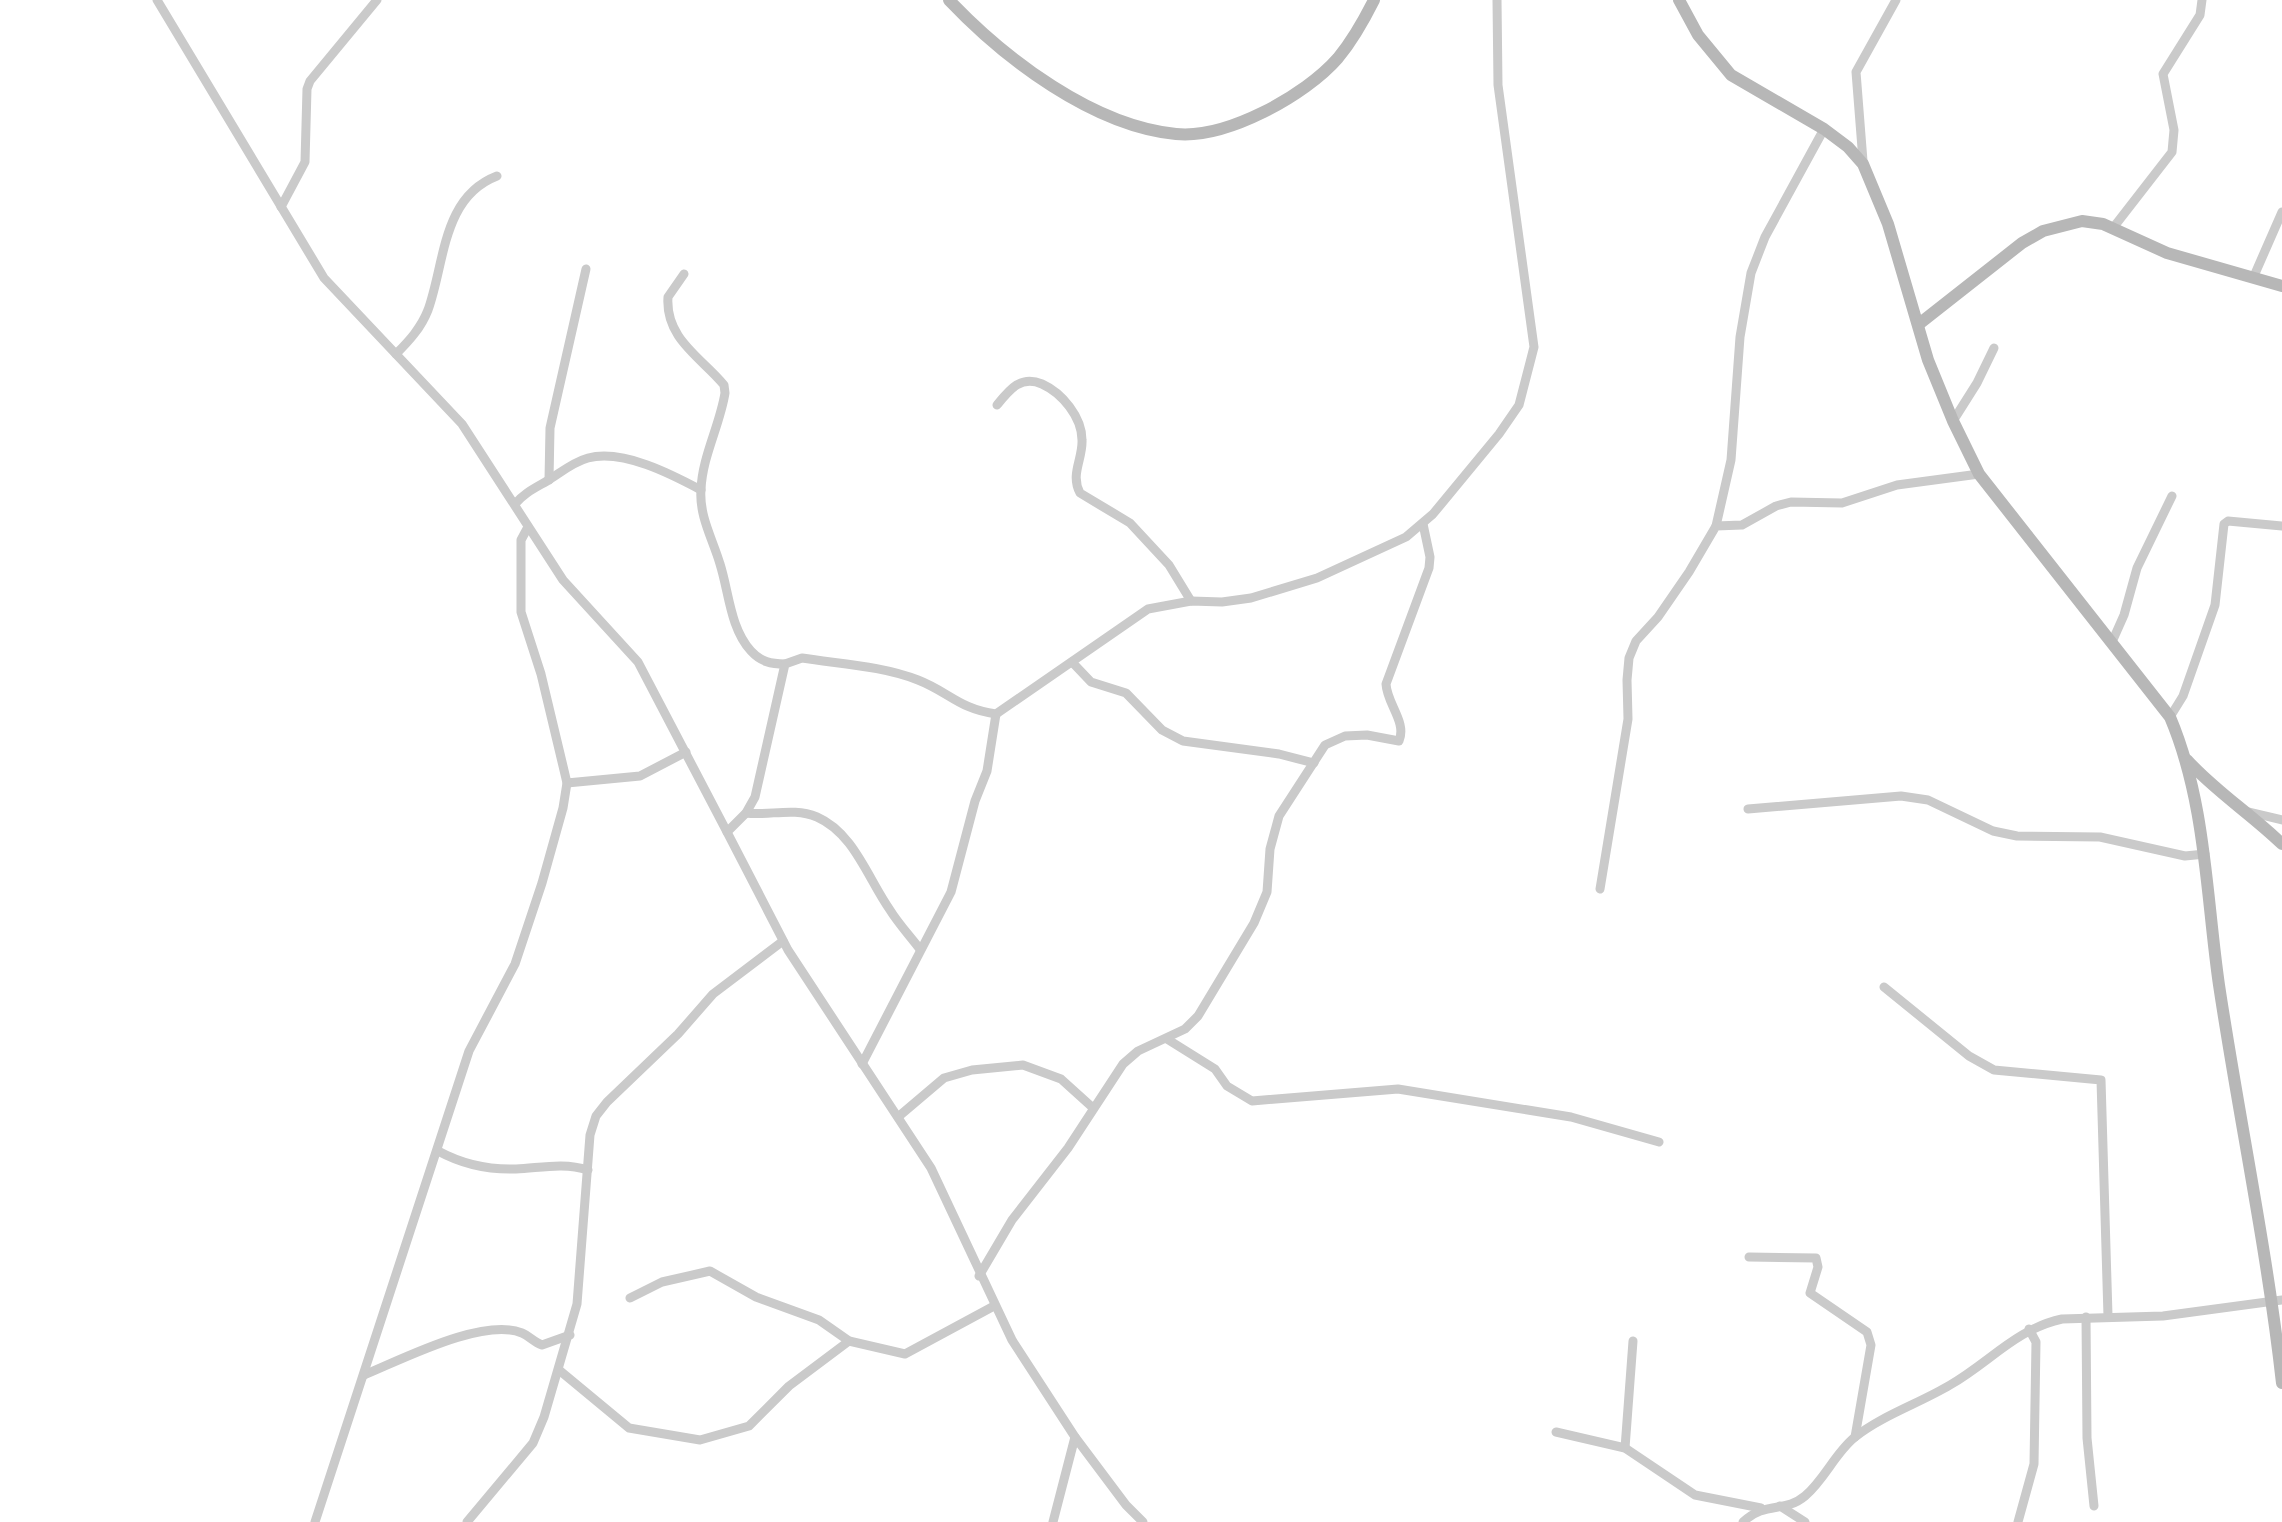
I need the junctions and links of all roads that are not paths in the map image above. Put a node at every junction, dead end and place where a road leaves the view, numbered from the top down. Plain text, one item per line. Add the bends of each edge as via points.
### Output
1 (157, 0) edge
2 (377, 0) edge
3 (950, 0) edge
4 (1374, 0) edge
5 (1497, 0) edge
6 (1679, 0) edge
7 (1896, 0) edge
8 (2202, 0) edge
9 (1824, 129) junction
10 (1863, 164) junction
11 (496, 176) dead end
12 (281, 207) junction
13 (2282, 212) edge
14 (2114, 228) junction
15 (586, 269) dead end
16 (684, 274) dead end
17 (2254, 276) junction
18 (2282, 286) edge
19 (1918, 324) junction
20 (1994, 348) dead end
21 (396, 354) junction
22 (997, 404) dead end
23 (1953, 421) junction
24 (1980, 474) junction
25 (549, 480) junction
26 (700, 490) junction
27 (2172, 496) dead end
28 (515, 504) junction
29 (1424, 524) junction
30 (1716, 526) junction
31 (2282, 526) edge
32 (528, 527) junction
33 (1191, 601) junction
34 (2112, 642) junction
35 (1072, 662) junction
36 (785, 664) junction
37 (996, 714) junction
38 (2170, 717) junction
39 (686, 752) junction
40 (2186, 758) junction
41 (1314, 764) junction
42 (567, 782) junction
43 (1748, 809) dead end
44 (2249, 812) junction
45 (746, 813) junction
46 (2282, 820) edge
47 (727, 832) junction
48 (2282, 844) edge
49 (2204, 854) junction
50 (1600, 890) dead end
51 (783, 941) junction
52 (919, 948) junction
53 (1884, 987) dead end
54 (1167, 1039) junction
55 (862, 1064) junction
56 (1092, 1107) junction
57 (898, 1117) junction
58 (1659, 1142) dead end
59 (438, 1151) junction
60 (588, 1170) junction
61 (1749, 1256) dead end
62 (980, 1276) junction
63 (630, 1298) dead end
64 (2277, 1300) edge
65 (994, 1306) junction
66 (2108, 1316) junction
67 (2086, 1317) junction
68 (2029, 1329) junction
69 (570, 1334) junction
70 (848, 1341) junction
71 (1633, 1341) dead end
72 (559, 1370) junction
73 (364, 1376) junction
74 (2282, 1383) edge
75 (1556, 1432) dead end
76 (1855, 1436) junction
77 (1075, 1437) junction
78 (1625, 1448) junction
79 (1780, 1506) junction
80 (2094, 1506) dead end
81 (1761, 1508) junction
82 (315, 1522) edge
83 (467, 1522) edge
84 (1052, 1522) edge
85 (1143, 1522) edge
86 (1743, 1522) edge
87 (1805, 1522) edge
88 (2018, 1522) edge

1 - 12 street
2 - 12 street via 310,81 304,162
3 - 4 main road via 1008,56 1061,90 1128,125 1176,134 1230,127 1313,81 1336,59
5 - 29 street via 1498,85 1532,363 1519,405
6 - 9 main road via 1731,75
7 - 10 street via 1856,72
8 - 14 street via 2200,15 2163,74 2172,152
9 - 10 main road
9 - 30 street via 1751,273 1731,460
10 - 19 main road
11 - 21 street via 455,212 426,314
12 - 21 street via 324,278
13 - 17 street
14 - 17 main road via 2167,253
14 - 19 main road via 2082,221 2042,231
15 - 25 street via 550,428
16 - 26 street via 668,297 674,330 725,392
17 - 18 main road
19 - 23 main road
20 - 23 street
21 - 28 street via 462,424
22 - 33 street via 1020,382 1054,389 1081,430 1075,476 1080,493 1130,523
23 - 24 main road
24 - 30 street via 1897,485 1842,503 1791,502 1742,525
24 - 34 main road
25 - 26 street via 586,458 610,457
25 - 28 street
26 - 36 street via 738,630 760,660
27 - 34 street via 2137,568
28 - 32 street
29 - 33 street via 1317,578 1237,602
29 - 41 street via 1428,568 1386,684 1399,742 1366,735 1332,739
30 - 50 street via 1630,658 1628,719
31 - 38 street via 2224,524 2215,605
32 - 39 street via 563,580 638,662
32 - 42 street via 520,540 521,612
33 - 35 street via 1148,609
34 - 38 main road
35 - 37 street
35 - 41 street via 1091,682 1126,693 1183,742
36 - 37 street via 802,658 902,675 964,707
36 - 45 street via 759,786
37 - 52 street via 987,771 951,892
38 - 40 main road
39 - 42 street via 640,776
39 - 47 street
40 - 44 main road
40 - 49 main road
41 - 54 street via 1279,816 1267,892 1254,923 1198,1016
42 - 59 street via 520,948 469,1051
43 - 49 street via 1901,796 1928,800 2017,836 2100,837
44 - 46 street
44 - 48 main road
45 - 47 street
45 - 52 street via 792,810 830,824
47 - 51 street
49 - 64 main road via 2219,983
51 - 55 street
51 - 60 street via 713,994 606,1102 590,1135
52 - 55 street
53 - 66 street via 1994,1070 2101,1080
54 - 56 street via 1123,1064
54 - 58 street via 1252,1100 1398,1089 1571,1118
55 - 57 street
56 - 57 street via 1061,1079 1022,1064 944,1078
56 - 62 street
57 - 62 street via 944,1192
59 - 60 street via 486,1167
59 - 73 street
60 - 69 street
61 - 76 street via 1816,1258 1810,1293 1867,1332 1871,1345
62 - 65 street
63 - 70 street via 710,1270 756,1298 819,1320
64 - 66 street via 2220,1311
64 - 74 main road
65 - 70 street via 905,1354
65 - 77 street
66 - 67 street
67 - 68 street
67 - 80 street
68 - 76 street via 1954,1383
68 - 88 street via 2036,1342 2034,1464
69 - 72 street
69 - 73 street via 542,1345 507,1330 454,1337
70 - 72 street via 749,1426 700,1440 629,1428
71 - 78 street
72 - 83 street via 533,1443
73 - 82 street
75 - 78 street
76 - 79 street via 1802,1499
77 - 84 street
77 - 85 street
78 - 81 street via 1695,1495
79 - 81 street
79 - 87 street
81 - 86 street

